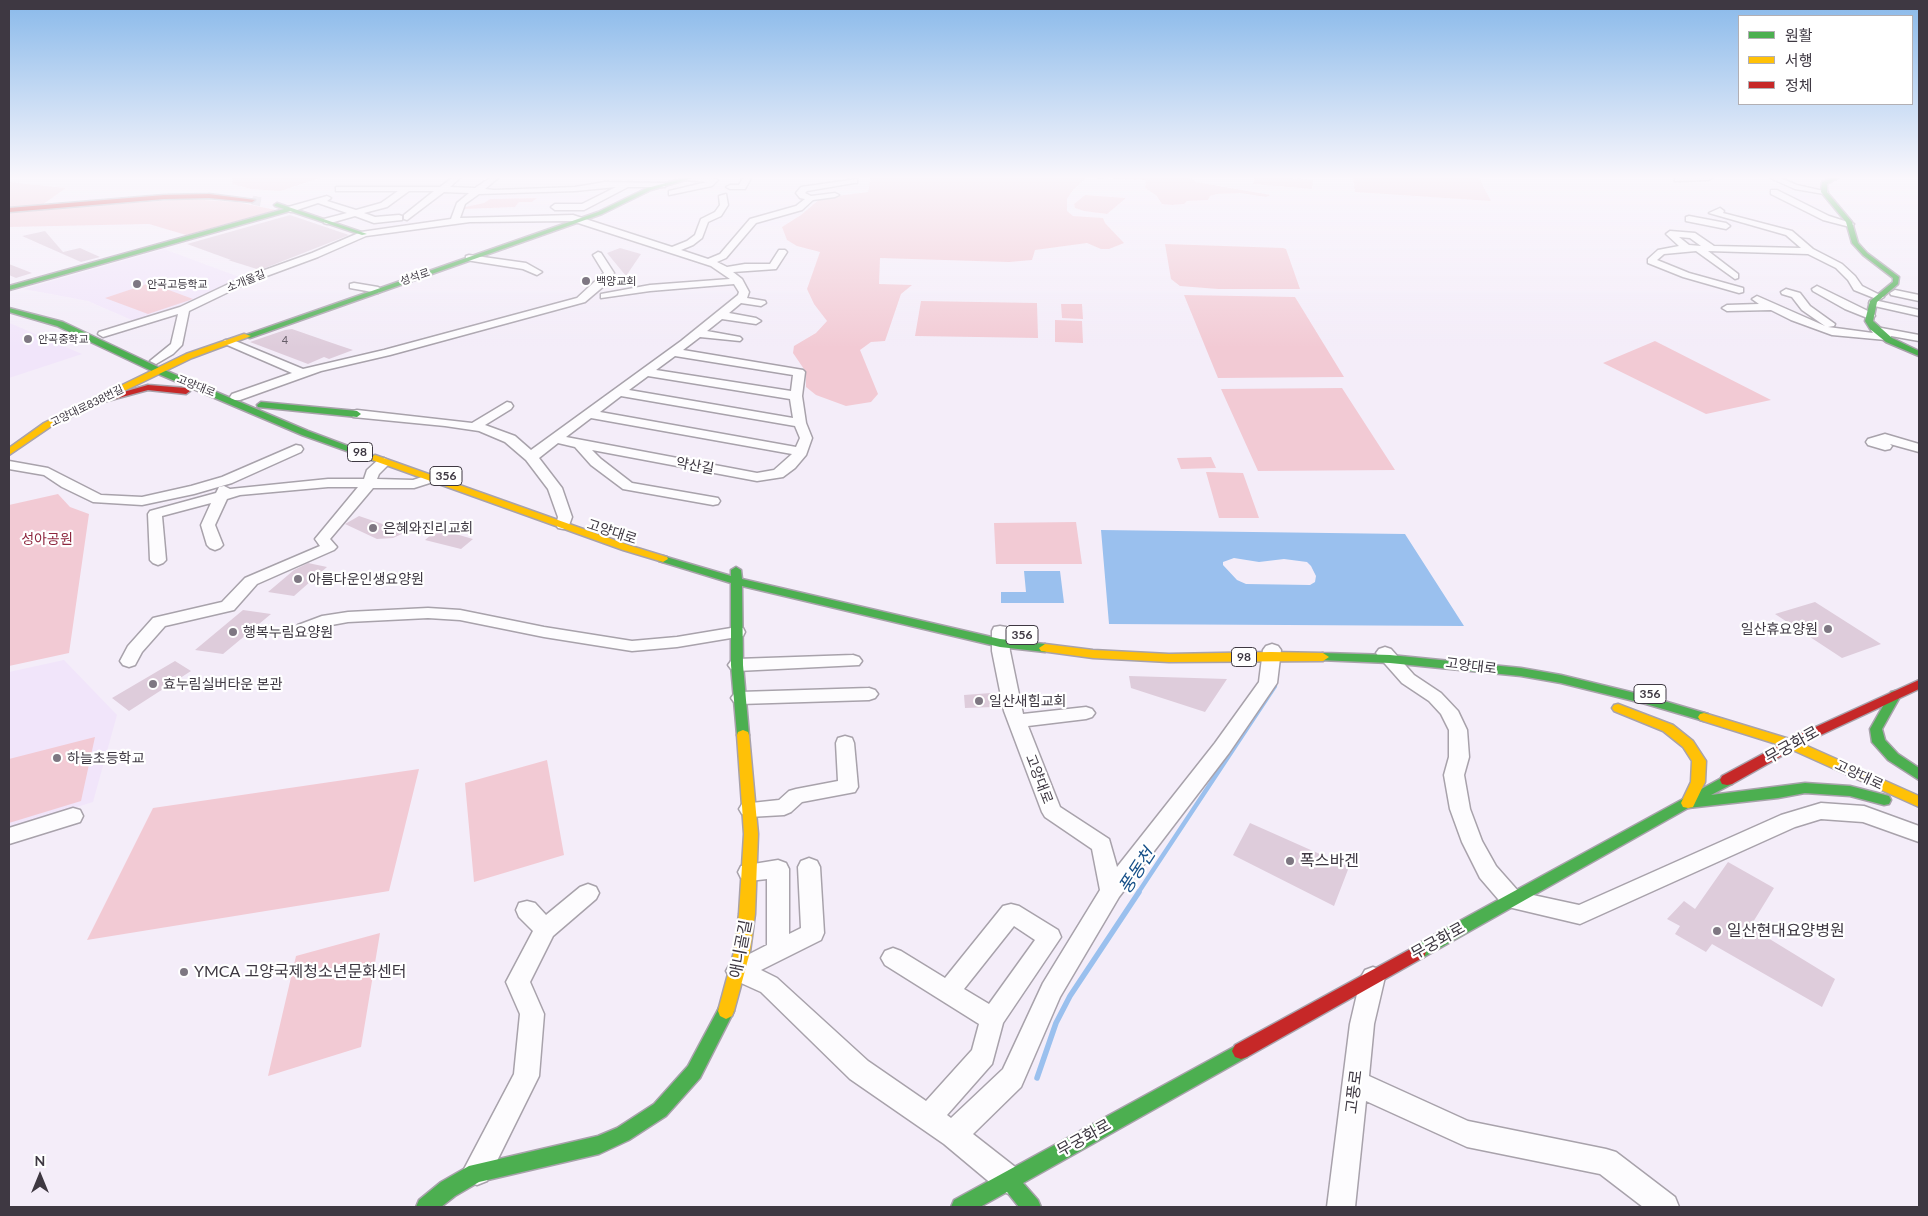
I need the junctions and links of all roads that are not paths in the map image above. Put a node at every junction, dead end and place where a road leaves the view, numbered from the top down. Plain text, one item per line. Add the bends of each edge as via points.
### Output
1 (199, 235) edge
2 (362, 235) edge
3 (535, 235) edge
4 (624, 235) edge
5 (699, 235) edge
6 (741, 235) edge
7 (1671, 235) edge
8 (1686, 235) edge
9 (1791, 235) edge
10 (1853, 235) edge
11 (1775, 242) dead end
12 (1687, 248) junction
13 (1698, 248) junction
14 (1711, 248) junction
15 (673, 250) junction
16 (1786, 250) junction
17 (1810, 250) junction
18 (782, 252) dead end
19 (598, 255) dead end
20 (469, 258) junction
21 (708, 262) junction
22 (726, 270) junction
23 (537, 272) dead end
24 (1735, 276) dead end
25 (738, 281) junction
26 (354, 286) dead end
27 (679, 287) junction
28 (9, 288) edge
29 (1817, 289) dead end
30 (378, 290) junction
31 (1739, 290) dead end
32 (626, 292) junction
33 (1786, 292) dead end
34 (1884, 295) junction
35 (605, 296) dead end
36 (689, 298) dead end
37 (1757, 299) dead end
38 (1918, 299) edge
39 (635, 300) dead end
40 (739, 300) junction
41 (9, 302) edge
42 (761, 303) dead end
43 (1773, 307) junction
44 (1727, 308) dead end
45 (184, 309) junction
46 (9, 310) edge
47 (1919, 313) edge
48 (720, 315) junction
49 (1870, 316) junction
50 (756, 321) dead end
51 (698, 333) junction
52 (104, 334) junction
53 (1881, 334) junction
54 (1854, 335) junction
55 (1919, 338) edge
56 (736, 339) dead end
57 (229, 342) junction
58 (673, 352) junction
59 (1919, 354) edge
60 (162, 366) junction
61 (646, 372) junction
62 (302, 373) junction
63 (619, 392) junction
64 (219, 395) junction
65 (796, 396) junction
66 (236, 397) junction
67 (96, 401) junction
68 (255, 405) junction
69 (507, 406) dead end
70 (357, 414) junction
71 (589, 414) junction
72 (800, 423) junction
73 (475, 426) junction
74 (329, 431) junction
75 (305, 433) junction
76 (555, 440) junction
77 (580, 445) junction
78 (1885, 446) dead end
79 (1919, 448) edge
80 (296, 449) junction
81 (9, 452) edge
82 (801, 452) junction
83 (531, 457) junction
84 (384, 462) junction
85 (9, 465) edge
86 (431, 478) junction
87 (227, 480) junction
88 (370, 482) junction
89 (223, 495) junction
90 (156, 498) junction
91 (713, 501) dead end
92 (155, 514) junction
93 (564, 521) junction
94 (215, 545) dead end
95 (158, 560) dead end
96 (736, 576) junction
97 (304, 629) dead end
98 (737, 632) junction
99 (1000, 637) junction
100 (1271, 653) junction
101 (1386, 655) junction
102 (129, 661) dead end
103 (853, 661) dead end
104 (737, 665) junction
105 (1521, 672) junction
106 (1919, 684) edge
107 (869, 694) dead end
108 (1895, 695) junction
109 (740, 698) junction
110 (1592, 699) dead end
111 (1609, 705) dead end
112 (1086, 713) dead end
113 (1017, 722) junction
114 (1803, 738) junction
115 (844, 743) dead end
116 (1791, 744) junction
117 (1821, 745) dead end
118 (1868, 766) dead end
119 (1919, 775) edge
120 (1919, 790) edge
121 (1919, 802) edge
122 (1688, 803) junction
123 (749, 809) junction
124 (1919, 812) edge
125 (73, 816) dead end
126 (1919, 834) edge
127 (9, 836) edge
128 (810, 867) dead end
129 (750, 872) junction
130 (1111, 891) junction
131 (588, 893) dead end
132 (1512, 900) junction
133 (527, 910) dead end
134 (544, 929) junction
135 (778, 951) junction
136 (893, 958) dead end
137 (738, 971) junction
138 (1372, 977) junction
139 (948, 992) junction
140 (992, 1019) junction
141 (1355, 1083) junction
142 (928, 1118) junction
143 (953, 1135) junction
144 (476, 1173) junction
145 (1009, 1180) junction
146 (426, 1207) edge
147 (961, 1207) edge
148 (1031, 1207) edge
149 (1341, 1207) edge
150 (1665, 1207) edge

1 - 28 main road
2 - 45 street, 소개울길 via 236,284
3 - 20 main road, 성석로
4 - 15 street
5 - 15 street
6 - 21 street via 723,256
7 - 12 street
8 - 14 street
9 - 17 street
10 - 34 main road via 1859,248 1896,277 1896,283
11 - 16 street
12 - 13 street
12 - 31 street via 1661,252 1651,261
13 - 14 street
13 - 24 street
14 - 16 street
15 - 21 street
16 - 17 street
17 - 34 street via 1840,266 1858,288
18 - 22 street via 773,267
19 - 62 street via 609,273 581,300 386,354
20 - 23 street via 526,266
20 - 30 main road, 성석로
21 - 22 street
22 - 25 street
25 - 27 street
25 - 40 street via 744,292
26 - 30 street
27 - 32 street
27 - 36 street
29 - 49 street
30 - 57 main road, 성석로
32 - 35 street
32 - 39 street
33 - 54 street via 1796,295 1806,308 1832,325
34 - 38 street
34 - 47 street
34 - 49 main road
37 - 43 street
40 - 42 street
40 - 48 street
41 - 52 main road, 고양대로 / 356 via 48,312
43 - 44 street
43 - 54 street via 1832,332
45 - 52 street, 소개울길
45 - 60 street via 176,344
46 - 60 main road, 고양대로 / 98 via 60,324
48 - 50 street
48 - 51 street
49 - 53 main road via 1869,321
51 - 56 street
51 - 58 street
52 - 60 main road, 고양대로 / 356
53 - 54 street
53 - 55 street
53 - 59 main road
57 - 60 main road, 성석로
57 - 62 street
58 - 61 street
58 - 65 street via 799,372
60 - 64 main road, 고양대로 / 98
60 - 66 main road, 고양대로 / 356
60 - 67 main road, 고양대로838번길
61 - 63 street
61 - 65 street
62 - 66 street
63 - 71 street
63 - 72 street
64 - 67 main road via 148,388
64 - 75 main road, 고양대로 / 98
65 - 72 street
66 - 68 main road, 고양대로 / 356
67 - 81 main road, 고양대로838번길 via 47,425
68 - 70 main road
68 - 74 main road, 고양대로 / 356
69 - 73 street
70 - 73 street
70 - 74 main road via 340,416
71 - 76 street
71 - 82 street
72 - 82 street via 806,438
73 - 83 street via 510,439
74 - 75 main road, 고양대로 / 98
74 - 80 main road
74 - 84 main road, 고양대로 / 98
74 - 93 main road, 고양대로 / 356
75 - 80 main road
76 - 77 street, 약산길
76 - 83 street
77 - 82 street, 약산길 via 757,476 778,474
77 - 91 street via 596,462 628,486
78 - 79 street via 1873,442 1885,438
80 - 87 street
83 - 93 street via 555,488
84 - 86 main road, 고양대로 / 98
84 - 88 street via 372,473
85 - 90 street via 48,472 98,499
86 - 88 street via 414,484
86 - 93 main road, 고양대로 / 98
87 - 89 street
87 - 90 street
88 - 89 street via 294,485
88 - 102 street via 322,539 329,547 251,581 228,606 159,622 134,650
89 - 92 street
89 - 94 street via 208,525
90 - 92 street
92 - 95 street
93 - 96 main road, 고양대로 / 356 via 709,564
96 - 98 main road, 애니골길
96 - 99 main road, 고양대로 / 356 via 898,610
97 - 98 street via 348,617 428,613 460,615 632,646
98 - 104 main road, 애니골길
99 - 100 main road, 고양대로 / 356 via 1090,646
99 - 113 street, 고양대로
100 - 101 main road, 고양대로 / 356
100 - 130 street via 1268,683
101 - 105 main road, 고양대로
101 - 114 main road, 고양대로 / 356 via 1467,659 1574,675
101 - 132 street via 1408,679 1449,711 1458,730 1459,757 1454,775 1460,809 1488,872
103 - 104 street
104 - 109 main road, 애니골길
105 - 110 main road
105 - 116 main road, 고양대로 via 1647,700
106 - 108 main road, 무궁화로
107 - 109 street
108 - 114 main road, 무궁화로
108 - 119 main road via 1876,729 1879,742 1893,757
109 - 123 main road, 애니골길
111 - 122 main road via 1668,728 1688,744 1699,761 1698,782
112 - 113 street
113 - 130 street, 고양대로 via 1052,812 1102,845
114 - 116 main road, 무궁화로
114 - 117 main road, 고양대로 / 356
115 - 123 street via 848,787 796,796 784,807
116 - 121 main road, 고양대로
116 - 122 main road, 무궁화로
118 - 120 main road, 고양대로
122 - 124 main road via 1828,788 1874,797
122 - 132 main road, 무궁화로
123 - 129 main road, 애니골길
125 - 127 street
126 - 132 street via 1864,814 1821,811 1788,821 1580,915
128 - 135 street via 814,933
129 - 135 street via 778,869
129 - 137 main road, 애니골길
130 - 143 street via 1051,991 1012,1078
131 - 134 street
132 - 138 main road, 무궁화로
133 - 134 street
134 - 144 street via 518,982 532,1014 526,1076
135 - 137 street
136 - 139 street
137 - 142 street via 769,985 859,1070
137 - 144 main road, 애니골길 via 728,1007 694,1072 660,1110 599,1145
138 - 141 street, 고풍로
138 - 145 main road, 무궁화로
139 - 140 street
139 - 140 street via 1011,913 1050,937
140 - 142 street via 983,1056
141 - 149 street, 고풍로
141 - 150 street via 1467,1134 1606,1162
142 - 143 street
143 - 145 street
144 - 146 main road, 애니골길 via 448,1189
145 - 147 main road, 무궁화로
145 - 148 main road

